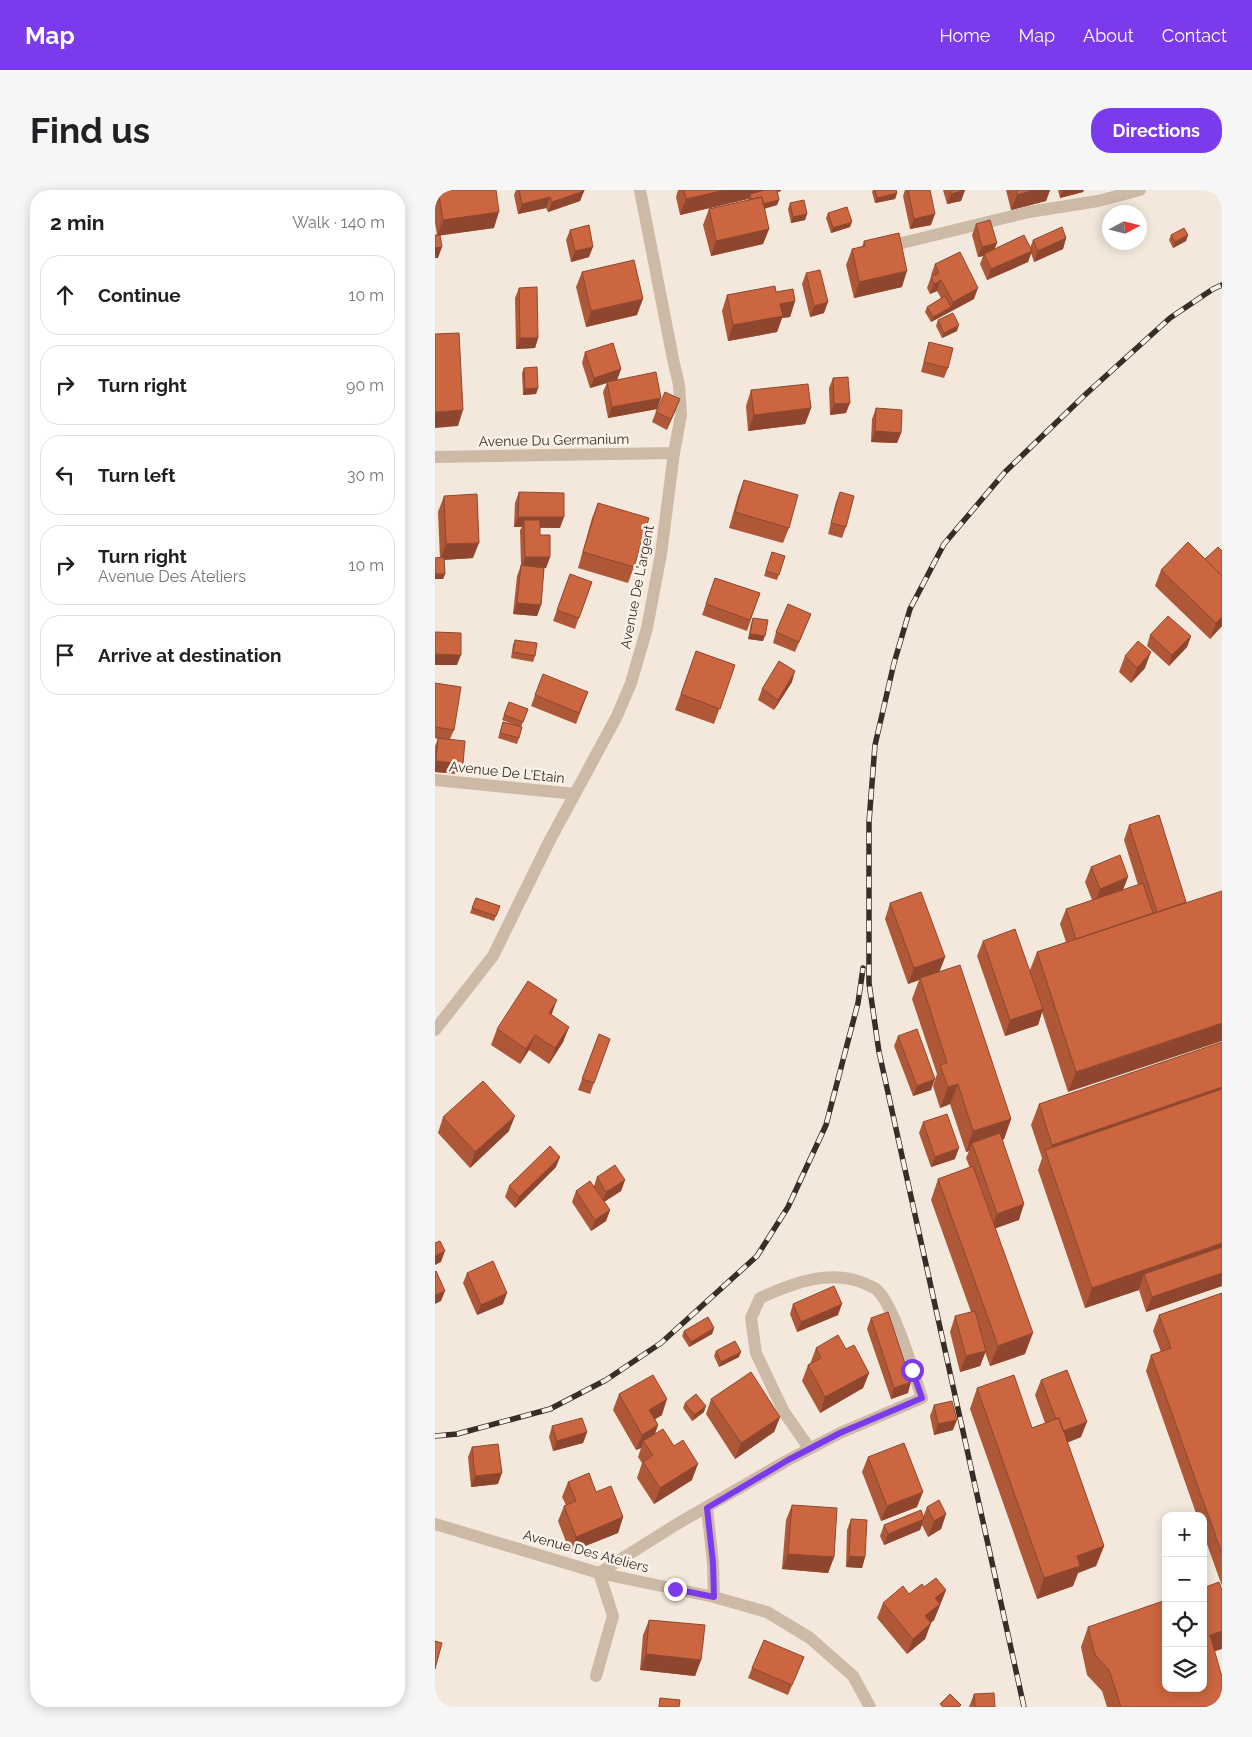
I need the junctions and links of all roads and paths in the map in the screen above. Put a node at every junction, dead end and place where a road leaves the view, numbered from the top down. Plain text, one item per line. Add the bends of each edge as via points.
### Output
1 (640, 190) edge
2 (1140, 190) edge
3 (902, 243) edge
4 (674, 453) junction
5 (435, 457) edge
6 (435, 780) edge
7 (575, 794) junction
8 (435, 1030) edge
9 (809, 1448) junction
10 (707, 1508) junction
11 (435, 1524) edge
12 (599, 1573) junction
13 (714, 1597) junction
14 (596, 1676) dead end
15 (869, 1707) edge

1 - 4 street, Avenue De L'argent via 679,385 681,415
2 - 3 street via 1098,201 1029,212
4 - 5 street, Avenue Du Germanium
4 - 7 street, Avenue De L'argent via 661,554 647,628 631,683 617,716
6 - 7 street, Avenue De L'Etain
7 - 8 street, Avenue De L'argent via 493,956
9 - 9 street via 922,1398 892,1313 876,1289 854,1279 820,1277 784,1287 760,1298 751,1318 756,1353 784,1412
9 - 10 street
10 - 12 street
10 - 13 street
11 - 12 street, Avenue Des Ateliers
12 - 13 street, Avenue Des Ateliers
12 - 14 street via 613,1616
13 - 15 street, Avenue Des Ateliers via 767,1612 811,1638 853,1676

